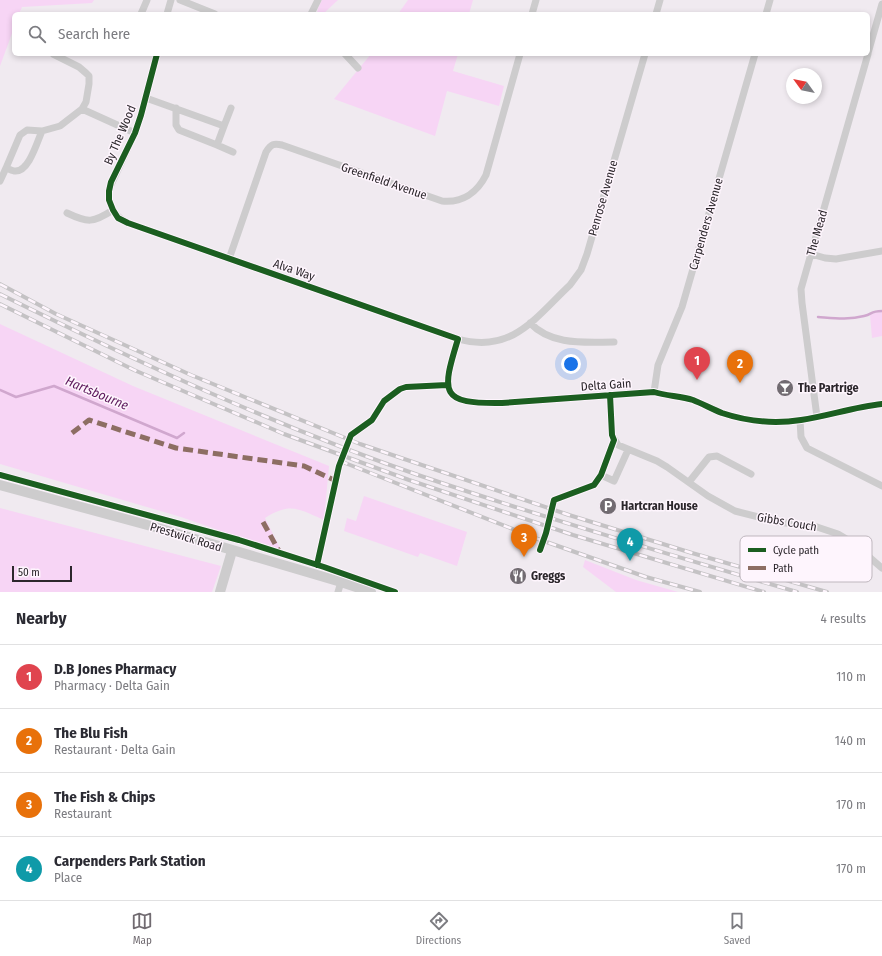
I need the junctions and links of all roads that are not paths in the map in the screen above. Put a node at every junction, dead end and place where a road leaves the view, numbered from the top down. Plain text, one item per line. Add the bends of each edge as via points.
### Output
1 (147, 0) edge
2 (171, 0) edge
3 (180, 0) edge
4 (318, 0) edge
5 (536, 0) edge
6 (660, 0) edge
7 (770, 0) edge
8 (882, 4) edge
9 (142, 12) edge
10 (168, 12) edge
11 (210, 12) edge
12 (312, 12) edge
13 (533, 12) edge
14 (657, 12) edge
15 (767, 12) edge
16 (870, 46) edge
17 (57, 56) edge
18 (156, 56) edge
19 (347, 56) edge
20 (519, 56) edge
21 (644, 56) edge
22 (754, 56) edge
23 (867, 56) edge
24 (358, 68) dead end
25 (146, 98) junction
26 (176, 108) junction
27 (231, 108) dead end
28 (82, 109) junction
29 (224, 126) junction
30 (42, 131) junction
31 (135, 133) junction
32 (217, 145) junction
33 (233, 152) dead end
34 (6, 168) junction
35 (0, 181) edge
36 (113, 210) junction
37 (67, 213) dead end
38 (882, 251) edge
39 (811, 254) junction
40 (229, 259) junction
41 (530, 323) junction
42 (458, 339) junction
43 (614, 342) dead end
44 (654, 392) junction
45 (610, 395) junction
46 (882, 404) edge
47 (817, 417) junction
48 (800, 420) junction
49 (614, 440) junction
50 (628, 450) junction
51 (751, 474) dead end
52 (689, 482) junction
53 (0, 485) edge
54 (882, 486) edge
55 (841, 536) edge
56 (232, 551) junction
57 (872, 559) edge
58 (882, 568) edge
59 (341, 582) junction
60 (220, 592) edge
61 (338, 592) edge
62 (371, 592) edge

1 - 9 street
2 - 10 street
3 - 11 street
4 - 12 street
5 - 13 street
6 - 14 street
7 - 15 street
8 - 16 street, The Mead
17 - 28 street via 79,67 89,76 86,102
18 - 25 street, By The Wood
19 - 24 street
20 - 40 street, Greenfield Avenue via 486,175 479,187 469,196 455,201 442,201 274,143 265,156
21 - 41 street, Penrose Avenue via 584,263 574,281
22 - 44 street, Carpenders Avenue via 682,307 658,365
23 - 39 street, The Mead
25 - 26 street
25 - 31 street, By The Wood
26 - 29 street
26 - 32 street via 176,125 179,130
27 - 29 street
28 - 30 street via 60,126
28 - 31 street
29 - 32 street
30 - 34 street via 27,130 20,135
30 - 34 street via 25,168 15,171
31 - 36 street, By The Wood via 110,187 109,200
32 - 33 street
34 - 35 street
36 - 37 street via 101,218 87,220
36 - 40 street, Alva Way via 122,220
38 - 39 street via 836,259
39 - 47 street, The Mead via 801,295
40 - 42 street, Alva Way
41 - 42 street, Penrose Avenue via 511,337 491,343
41 - 43 street via 540,332 561,340
42 - 45 street, Delta Gain via 447,385 451,394 459,400 502,403
44 - 45 street, Delta Gain
44 - 48 street, Delta Gain via 691,400 724,414 755,420
45 - 49 street
46 - 47 street, Delta Gain
47 - 48 street, Delta Gain
48 - 54 street via 801,437 807,448
49 - 50 street, Gibbs Couch
49 - 50 street via 601,475 614,481
50 - 52 street, Gibbs Couch via 657,461
51 - 52 street via 716,456 709,457
52 - 55 street, Gibbs Couch via 735,511 778,522 817,527
53 - 56 main road, Prestwick Road
56 - 59 main road, Prestwick Road
56 - 60 main road
57 - 58 street, Gibbs Couch
59 - 61 street
59 - 62 main road, Prestwick Road

